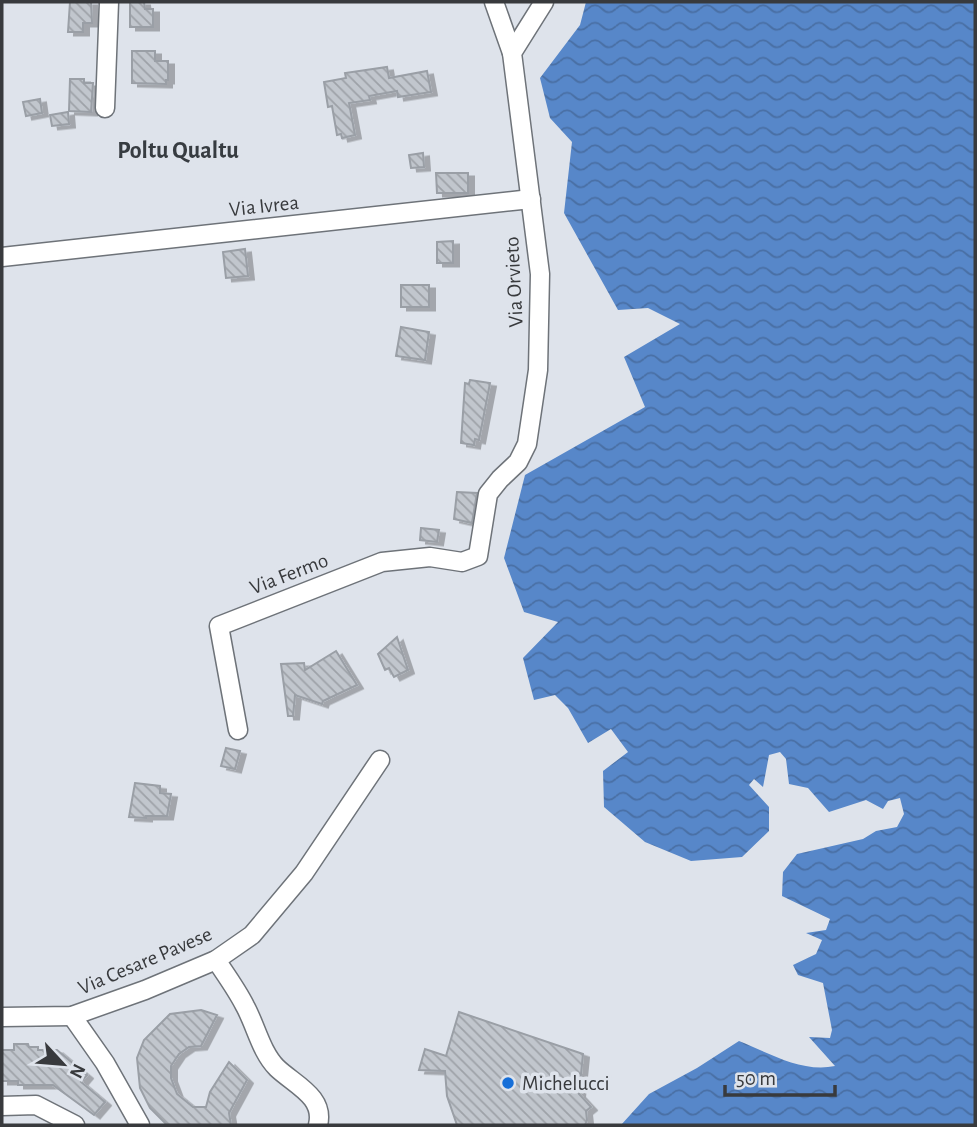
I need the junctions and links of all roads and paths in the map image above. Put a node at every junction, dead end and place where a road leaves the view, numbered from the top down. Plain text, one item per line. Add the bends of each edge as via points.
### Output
1 (109, 2) edge
2 (494, 2) edge
3 (544, 2) edge
4 (512, 53) junction
5 (105, 108) dead end
6 (531, 199) junction
7 (2, 257) edge
8 (478, 555) joint
9 (238, 730) dead end
10 (380, 760) dead end
11 (216, 960) junction
12 (72, 1016) junction
13 (2, 1017) edge
14 (2, 1105) edge
15 (135, 1124) edge
16 (75, 1125) edge
17 (318, 1125) edge

1 - 5 street
2 - 4 street, Via Orvieto
3 - 4 street
4 - 6 street, Via Orvieto
6 - 7 street, Via Ivrea
6 - 8 street, Via Orvieto via 541,315 527,444 518,462 488,494
8 - 9 street, Via Fermo via 462,562 430,557 382,562 219,626
10 - 11 street, Via Cesare Pavese via 304,873 252,935
11 - 12 street, Via Cesare Pavese
11 - 17 street via 245,1006 268,1057 316,1101 321,1115
12 - 13 street, Via Cesare Pavese
12 - 15 street via 105,1063
14 - 16 street via 36,1105

